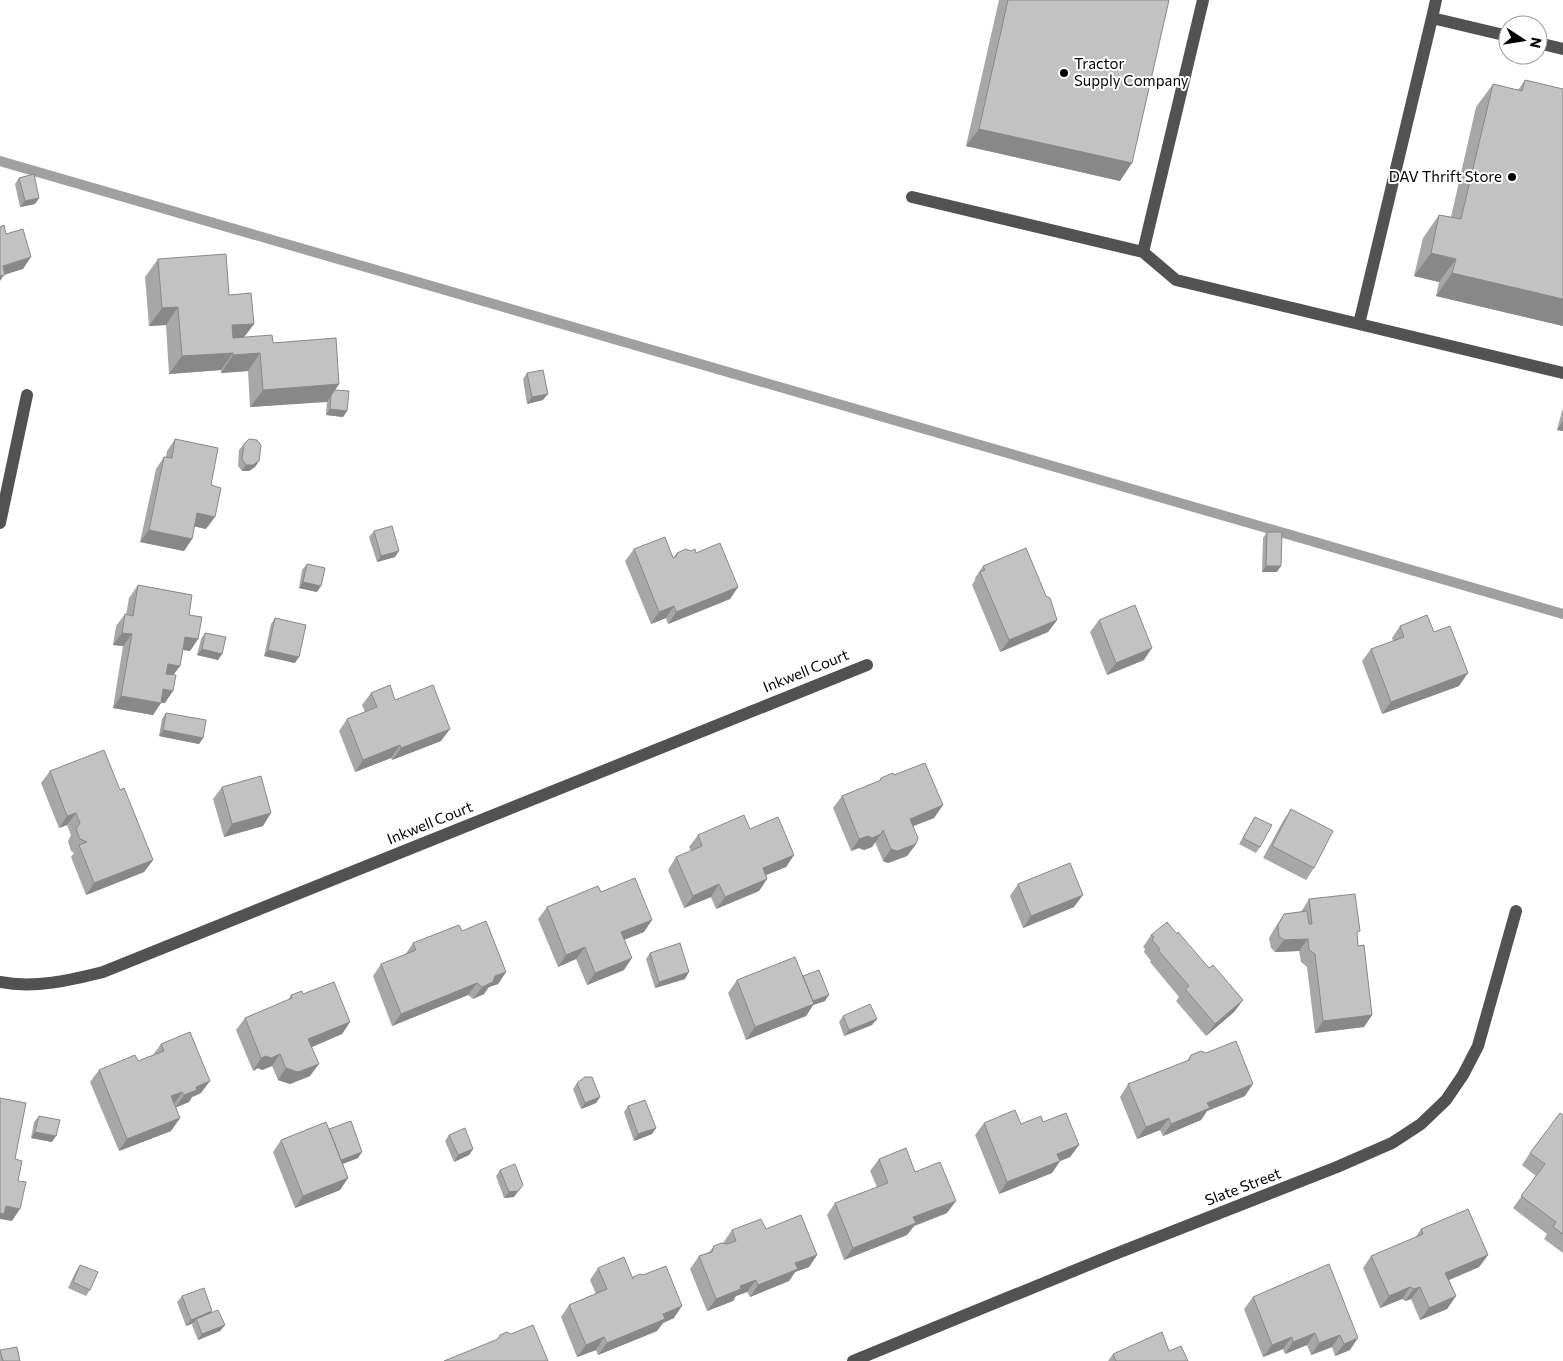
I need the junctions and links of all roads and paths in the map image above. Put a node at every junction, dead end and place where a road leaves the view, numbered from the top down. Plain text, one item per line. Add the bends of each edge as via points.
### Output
1 (1203, 0) edge
2 (1436, 0) edge
3 (1432, 18) junction
4 (1498, 34) edge
5 (1548, 45) edge
6 (1563, 49) edge
7 (912, 197) dead end
8 (1143, 252) junction
9 (1359, 324) junction
10 (1563, 373) edge
11 (27, 395) dead end
12 (0, 523) edge
13 (866, 665) dead end
14 (1516, 911) dead end
15 (0, 982) edge
16 (853, 1361) edge

1 - 8 street
2 - 3 street
3 - 4 street
3 - 9 street
5 - 6 street
7 - 8 street
8 - 9 street via 1176,280
9 - 10 street
11 - 12 street
13 - 15 street, Inkwell Court via 104,972 34,984
14 - 16 street, Slate Street via 1478,1046 1464,1075 1446,1100 1421,1124 1392,1143 1337,1167

